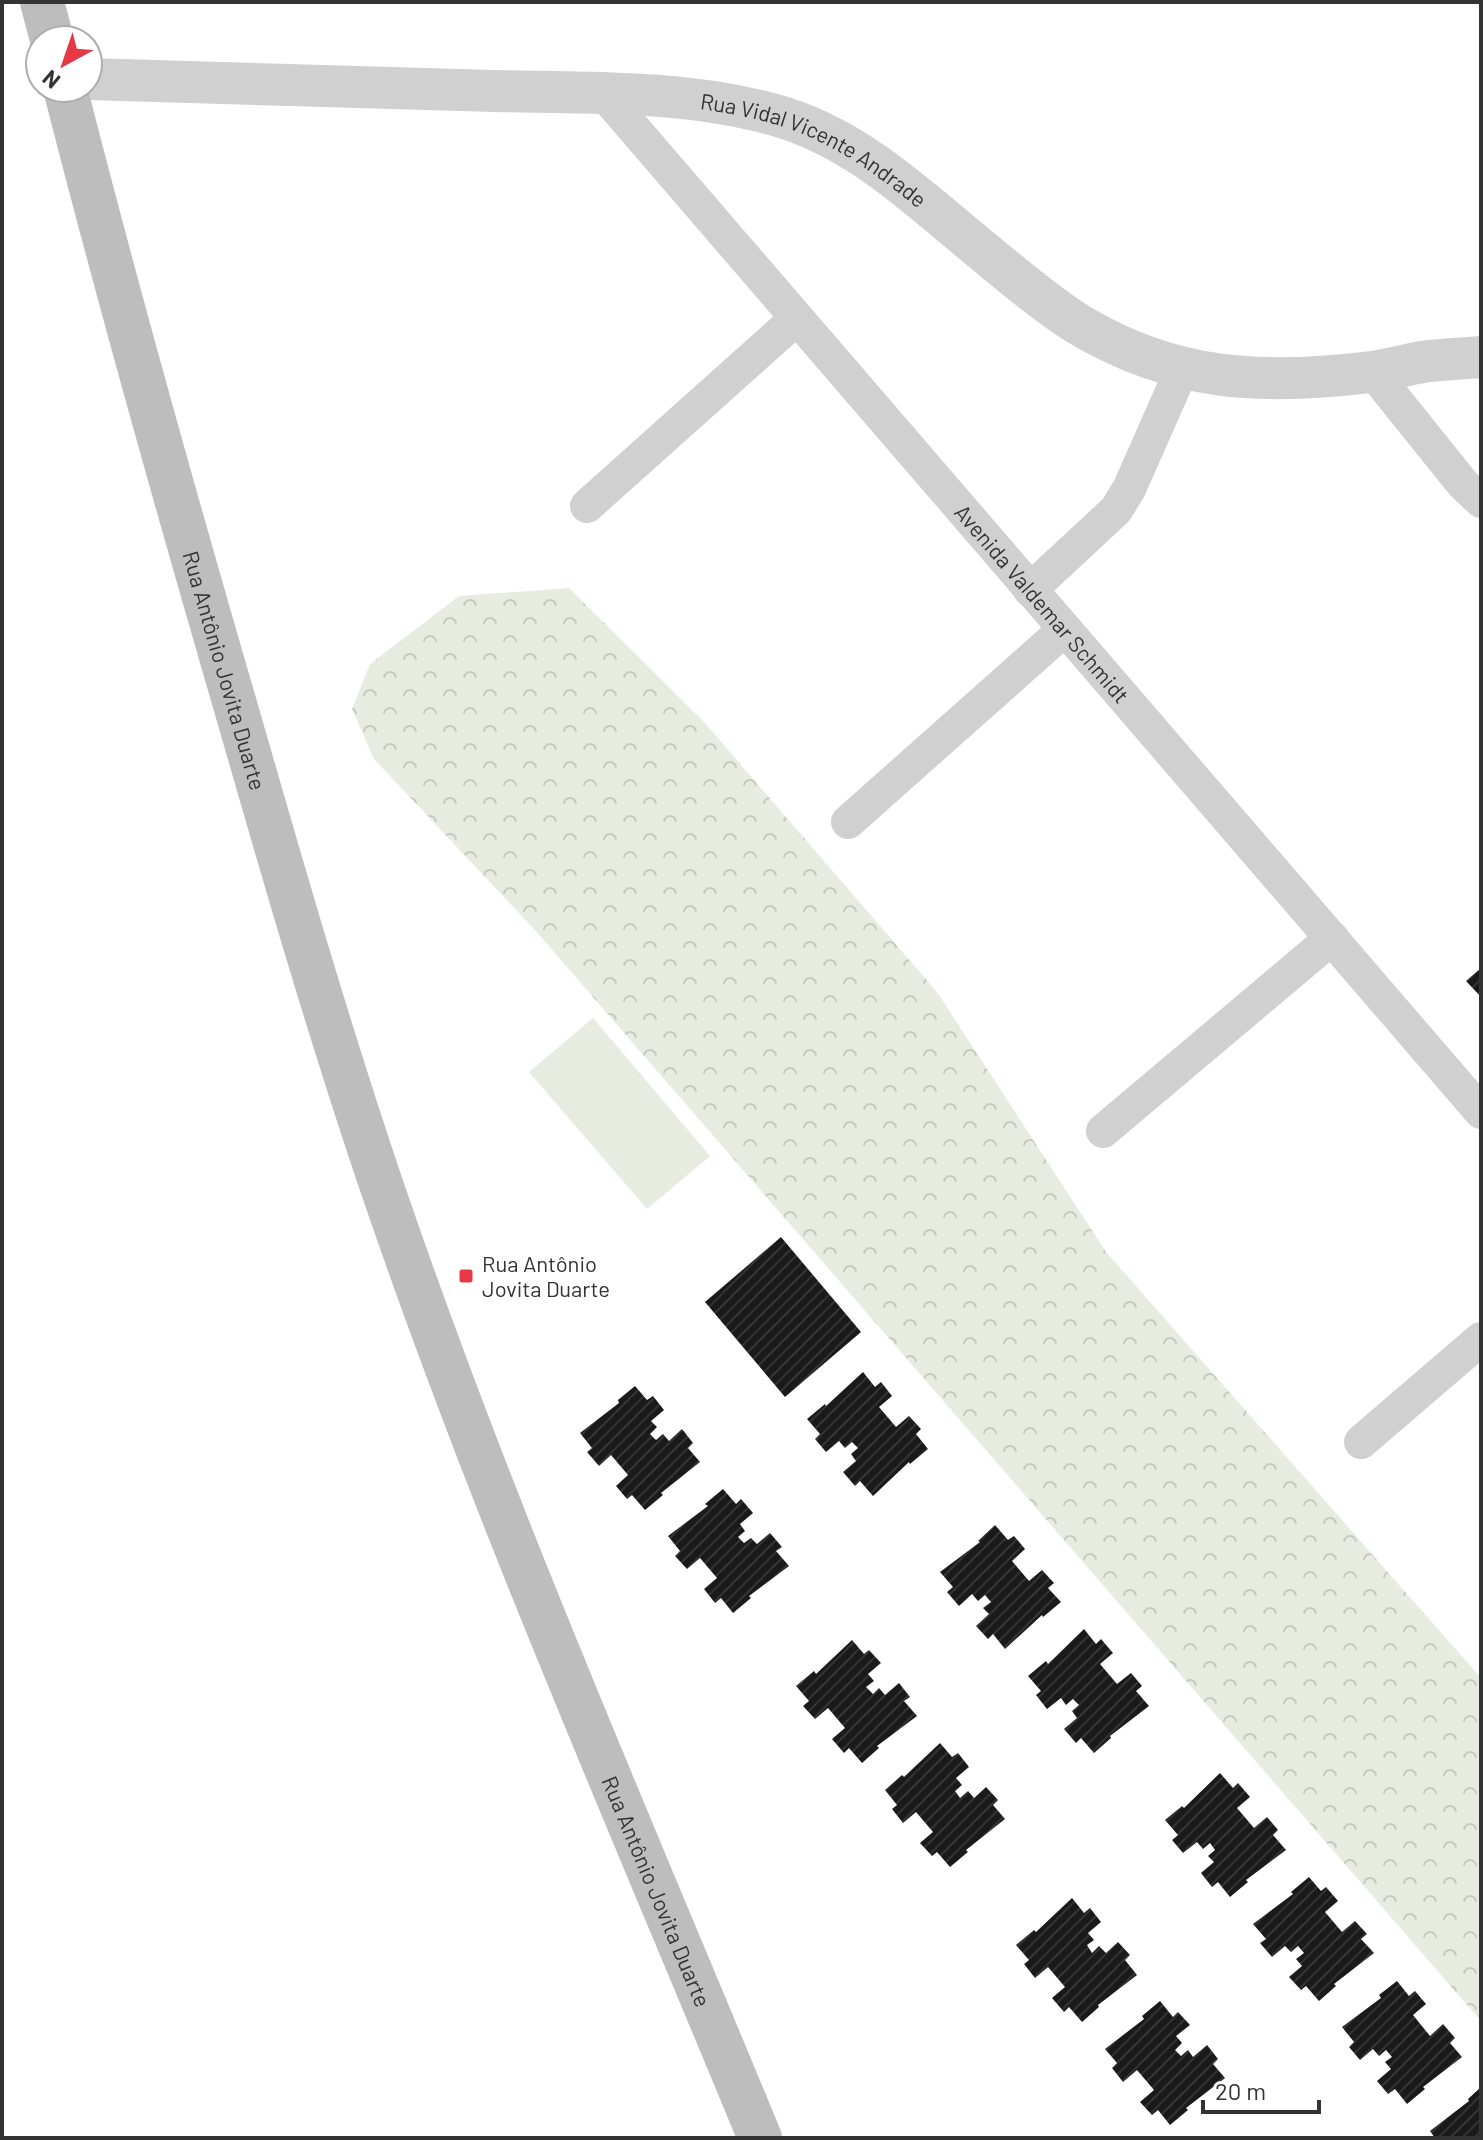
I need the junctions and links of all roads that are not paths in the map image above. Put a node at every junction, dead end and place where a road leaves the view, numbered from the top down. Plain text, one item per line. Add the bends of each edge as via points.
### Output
1 (42, 2) edge
2 (48, 24) edge
3 (104, 79) edge
4 (604, 94) junction
5 (69, 104) edge
6 (796, 319) junction
7 (1481, 357) edge
8 (1182, 369) junction
9 (1373, 372) junction
10 (1481, 501) edge
11 (587, 506) dead end
12 (1030, 590) junction
13 (1064, 630) junction
14 (848, 822) dead end
15 (1332, 938) junction
16 (1481, 1112) edge
17 (1103, 1131) dead end
18 (1481, 1339) edge
19 (1361, 1442) dead end
20 (760, 2138) edge

1 - 2 main road
3 - 4 street, Rua Vidal Vicente Andrade
4 - 6 street, Avenida Valdemar Schmidt
4 - 8 street, Rua Vidal Vicente Andrade via 681,98 777,115 833,139 905,185 1076,322 1111,342
5 - 20 main road, Rua Antônio Jovita Duarte via 182,522 309,960 382,1186 546,1622
6 - 11 street
6 - 12 street, Avenida Valdemar Schmidt
7 - 9 street, Rua Vidal Vicente Andrade
8 - 9 street, Rua Vidal Vicente Andrade via 1273,379
8 - 12 street via 1116,510
9 - 10 street
12 - 13 street, Avenida Valdemar Schmidt
13 - 14 street
13 - 15 street, Avenida Valdemar Schmidt
15 - 16 street, Avenida Valdemar Schmidt
15 - 17 street
18 - 19 street

